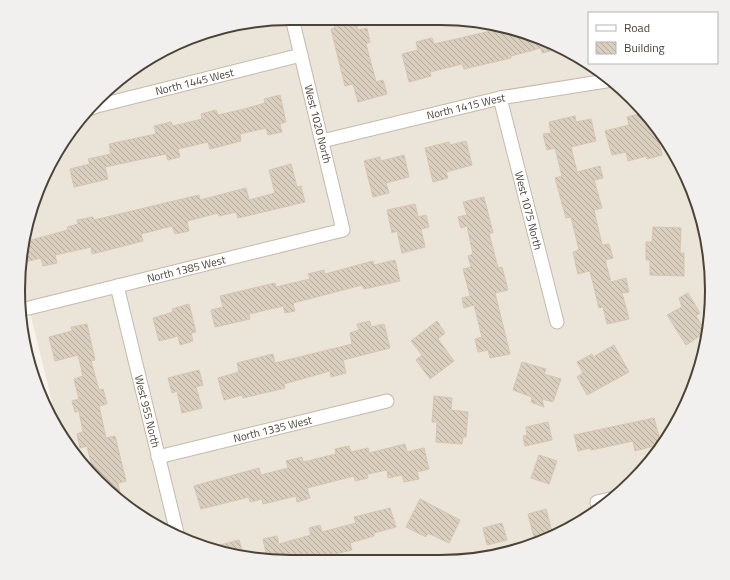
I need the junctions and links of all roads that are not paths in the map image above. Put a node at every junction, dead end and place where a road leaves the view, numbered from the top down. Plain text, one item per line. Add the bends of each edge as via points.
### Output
1 (294, 25) edge
2 (301, 55) junction
3 (603, 81) edge
4 (500, 98) junction
5 (101, 105) edge
6 (322, 141) junction
7 (344, 230) joint
8 (117, 286) junction
9 (29, 308) dead end
10 (557, 322) dead end
11 (388, 401) dead end
12 (158, 457) junction
13 (176, 529) edge

1 - 2 street, West 1020 North
2 - 5 street, North 1445 West
2 - 6 street, West 1020 North
3 - 4 street, North 1415 West
4 - 6 street, North 1415 West
4 - 10 street, West 1075 North
6 - 7 street, West 1020 North
7 - 8 street, North 1385 West
8 - 9 street, North 1385 West
8 - 12 street, West 955 North
11 - 12 street, North 1335 West
12 - 13 street, West 955 North

